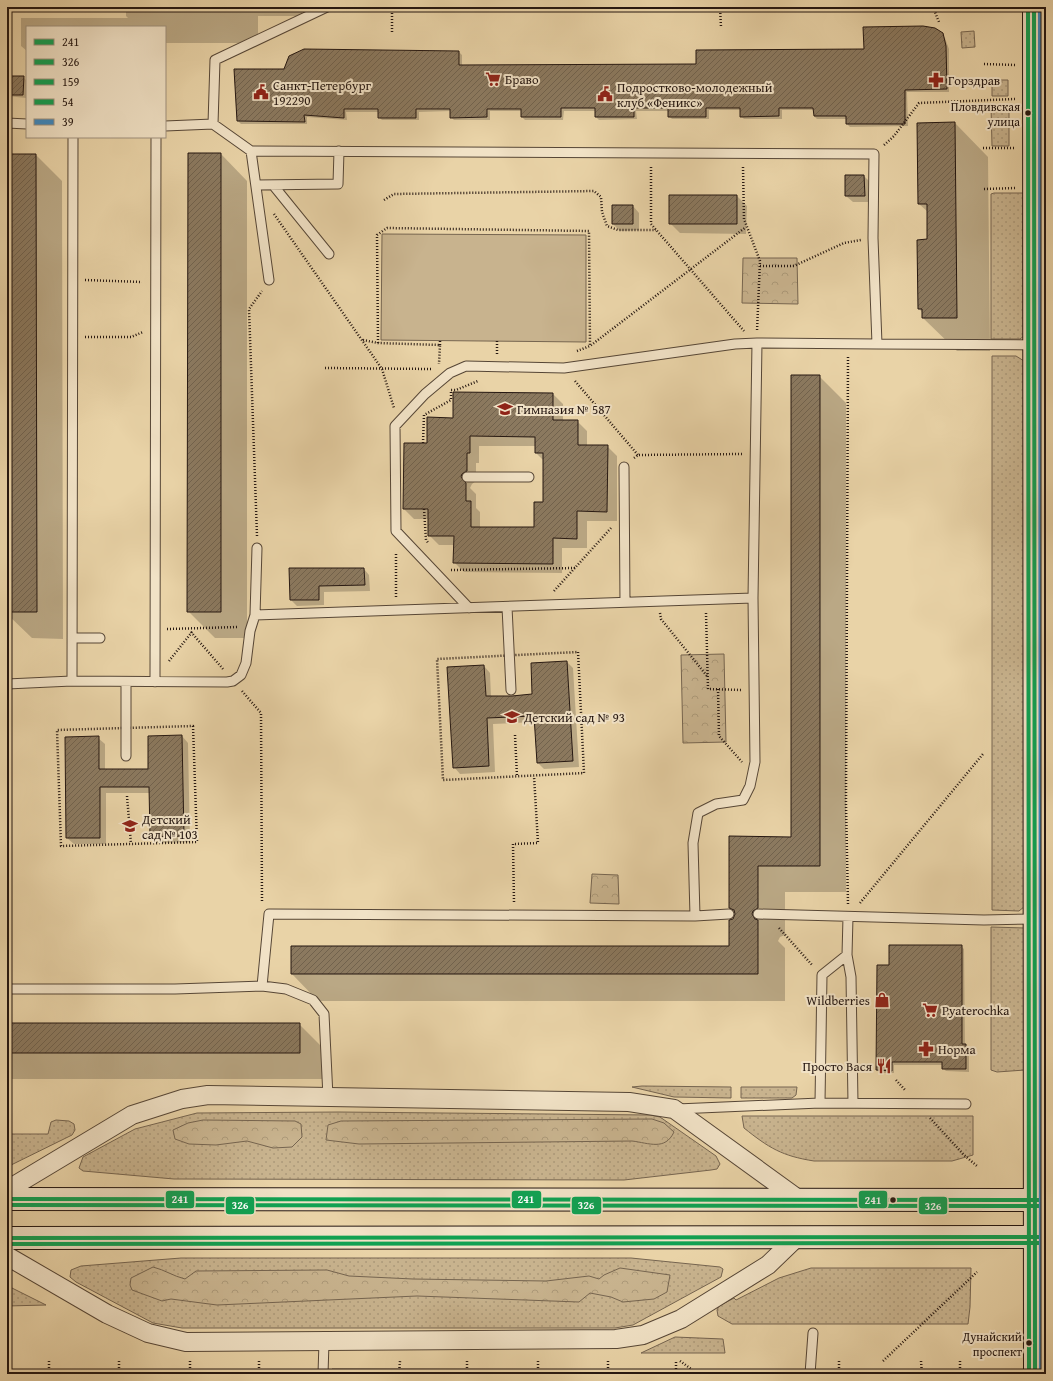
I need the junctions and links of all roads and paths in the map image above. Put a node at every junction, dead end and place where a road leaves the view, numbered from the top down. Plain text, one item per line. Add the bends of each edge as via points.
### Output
1 (327, 7) edge
2 (392, 7) edge
3 (720, 7) edge
4 (933, 7) edge
5 (1034, 7) edge
6 (939, 22) dead end
7 (721, 27) dead end
8 (392, 33) dead end
9 (984, 64) dead end
10 (1013, 65) dead end
11 (1018, 99) dead end
12 (7, 123) edge
13 (26, 124) edge
14 (213, 124) junction
15 (166, 126) edge
16 (73, 138) edge
17 (156, 138) edge
18 (983, 148) dead end
19 (1018, 148) dead end
20 (251, 151) junction
21 (339, 151) junction
22 (651, 152) junction
23 (743, 154) junction
24 (874, 154) junction
25 (257, 185) junction
26 (273, 185) junction
27 (384, 200) dead end
28 (746, 227) junction
29 (656, 230) junction
30 (873, 238) junction
31 (329, 254) dead end
32 (760, 266) junction
33 (690, 269) junction
34 (72, 279) junction
35 (269, 280) joint
36 (156, 282) junction
37 (155, 328) junction
38 (72, 338) junction
39 (363, 340) junction
40 (440, 341) dead end
41 (378, 343) junction
42 (757, 343) junction
43 (878, 344) junction
44 (440, 345) junction
45 (1040, 345) edge
46 (590, 346) junction
47 (572, 353) dead end
48 (848, 355) dead end
49 (498, 366) junction
50 (325, 368) dead end
51 (564, 368) junction
52 (382, 369) junction
53 (395, 426) junction
54 (423, 443) dead end
55 (756, 454) junction
56 (624, 467) dead end
57 (466, 477) dead end
58 (529, 477) dead end
59 (624, 514) junction
60 (396, 531) junction
61 (257, 548) joint
62 (575, 568) junction
63 (440, 578) junction
64 (753, 598) junction
65 (706, 599) junction
66 (658, 601) junction
67 (625, 602) junction
68 (540, 606) junction
69 (507, 607) junction
70 (469, 608) junction
71 (397, 610) junction
72 (254, 615) junction
73 (250, 627) junction
74 (194, 628) junction
75 (155, 629) junction
76 (191, 632) junction
77 (1040, 634) edge
78 (72, 638) junction
79 (100, 638) dead end
80 (508, 656) junction
81 (707, 676) junction
82 (155, 680) junction
83 (72, 681) junction
84 (233, 681) junction
85 (126, 682) junction
86 (7, 684) edge
87 (718, 689) junction
88 (511, 690) dead end
89 (754, 690) junction
90 (126, 728) junction
91 (515, 735) dead end
92 (983, 754) dead end
93 (126, 756) dead end
94 (752, 774) junction
95 (517, 776) junction
96 (534, 776) junction
97 (128, 796) dead end
98 (1040, 839) edge
99 (131, 844) junction
100 (848, 913) junction
101 (269, 914) junction
102 (514, 914) junction
103 (729, 914) dead end
104 (758, 914) dead end
105 (771, 914) junction
106 (695, 916) junction
107 (1034, 919) junction
108 (847, 955) junction
109 (822, 975) junction
110 (262, 986) junction
111 (7, 989) edge
112 (328, 1097) junction
113 (820, 1103) junction
114 (853, 1103) junction
115 (966, 1104) dead end
116 (674, 1109) junction
117 (929, 1116) dead end
118 (978, 1166) dead end
119 (7, 1190) edge
120 (7, 1199) edge
121 (1041, 1200) edge
122 (801, 1201) junction
123 (797, 1237) junction
124 (1040, 1237) edge
125 (7, 1238) edge
126 (7, 1256) edge
127 (977, 1272) dead end
128 (813, 1333) dead end
129 (324, 1342) junction
130 (49, 1361) dead end
131 (119, 1361) dead end
132 (190, 1361) dead end
133 (259, 1361) dead end
134 (400, 1361) dead end
135 (467, 1361) dead end
136 (538, 1361) dead end
137 (608, 1361) dead end
138 (839, 1361) dead end
139 (883, 1361) dead end
140 (921, 1361) dead end
141 (960, 1361) dead end
142 (49, 1374) edge
143 (119, 1374) edge
144 (190, 1374) edge
145 (259, 1374) edge
146 (323, 1374) edge
147 (399, 1374) edge
148 (467, 1374) edge
149 (538, 1374) edge
150 (608, 1374) edge
151 (676, 1374) edge
152 (698, 1374) edge
153 (810, 1374) edge
154 (839, 1374) edge
155 (922, 1374) edge
156 (960, 1374) edge
157 (1034, 1374) edge

1 - 14 lane via 216,60
2 - 8 path
3 - 7 path
4 - 6 path
5 - 45 main road
9 - 10 path
11 - 24 path via 919,103 894,136
12 - 13 lane
14 - 15 lane
14 - 20 lane
16 - 34 lane
17 - 36 lane
18 - 19 path
20 - 21 lane
20 - 25 lane
21 - 22 lane
21 - 26 lane via 338,184
22 - 23 lane
22 - 29 path via 651,224
23 - 24 lane
23 - 28 path
24 - 30 lane
25 - 26 lane
25 - 35 lane
26 - 31 lane
26 - 39 path via 270,209
27 - 29 path via 394,194 594,191 601,197 602,212 607,226 618,230
28 - 32 path
28 - 33 path
29 - 33 path
30 - 32 path via 844,242 794,266
30 - 43 lane
32 - 42 path
33 - 42 path
33 - 46 path
34 - 36 path
34 - 38 lane
35 - 61 path via 249,309
36 - 37 lane
37 - 38 path via 131,337
37 - 75 lane
38 - 78 lane
39 - 41 path
39 - 52 path
40 - 44 path
41 - 44 path
41 - 46 path via 377,236 387,228 589,231
42 - 43 lane
42 - 51 lane
42 - 55 lane
43 - 45 lane
44 - 52 path via 439,369
45 - 77 main road
46 - 47 path
48 - 100 path
49 - 51 lane
49 - 53 lane via 466,366 450,373 425,394
49 - 54 path via 485,378 451,390 451,400 424,415
50 - 52 path
51 - 55 path via 638,455
52 - 53 path via 394,408
53 - 60 lane via 399,476
55 - 64 lane
56 - 59 lane
57 - 58 lane
59 - 62 path
59 - 67 lane
60 - 63 lane
60 - 71 path
61 - 72 lane
62 - 63 path via 451,570
62 - 68 path
63 - 70 lane
64 - 65 lane
64 - 89 lane
65 - 66 lane
65 - 81 path
66 - 67 lane
66 - 81 path via 661,619
67 - 68 lane
68 - 69 lane
69 - 70 lane
69 - 80 lane
70 - 71 lane
71 - 72 lane
72 - 73 lane
73 - 74 path
73 - 84 lane via 246,663 241,674
74 - 75 path
74 - 76 path
75 - 82 lane
76 - 82 path
76 - 84 path
77 - 98 main road
78 - 79 lane
78 - 83 lane
80 - 88 lane
80 - 95 path via 437,659 443,780
80 - 96 path via 578,652 584,773
81 - 87 path via 708,689
82 - 84 lane
82 - 85 lane
83 - 85 lane
83 - 86 lane
84 - 101 path via 261,713 262,906
85 - 90 lane
87 - 89 path
87 - 94 path via 720,736
89 - 94 lane via 755,762
90 - 93 lane
90 - 99 path via 193,726 198,842
90 - 99 path via 57,730 61,846
91 - 95 path
92 - 100 path
94 - 106 lane via 750,786 743,800 716,804 698,813 693,843
95 - 96 path
96 - 102 path via 538,843 513,844
97 - 99 path
98 - 107 main road
100 - 105 lane
100 - 107 lane
100 - 108 lane
101 - 102 lane
101 - 110 lane
102 - 106 lane
103 - 106 lane
104 - 105 lane
105 - 109 path via 775,923
107 - 121 main road
108 - 109 lane
108 - 114 lane via 851,977
109 - 113 lane
110 - 111 lane
110 - 112 lane via 286,989 313,1000 324,1014
112 - 116 street via 629,1102
112 - 119 street via 208,1095 182,1099 132,1116
113 - 114 lane
113 - 116 lane
114 - 115 lane
116 - 122 street
117 - 118 path via 964,1155
120 - 122 main road
121 - 122 main road
121 - 124 main road
123 - 124 main road
123 - 125 main road
123 - 129 street via 768,1265 682,1319 643,1335 616,1339
124 - 157 main road
126 - 129 street via 107,1314 148,1333 186,1342
127 - 139 path
128 - 153 lane
129 - 146 lane
130 - 142 path
131 - 143 path
132 - 144 path
133 - 145 path
134 - 147 path
135 - 148 path
136 - 149 path
137 - 150 path
138 - 154 path
140 - 155 path
141 - 156 path
151 - 152 path via 678,1361

